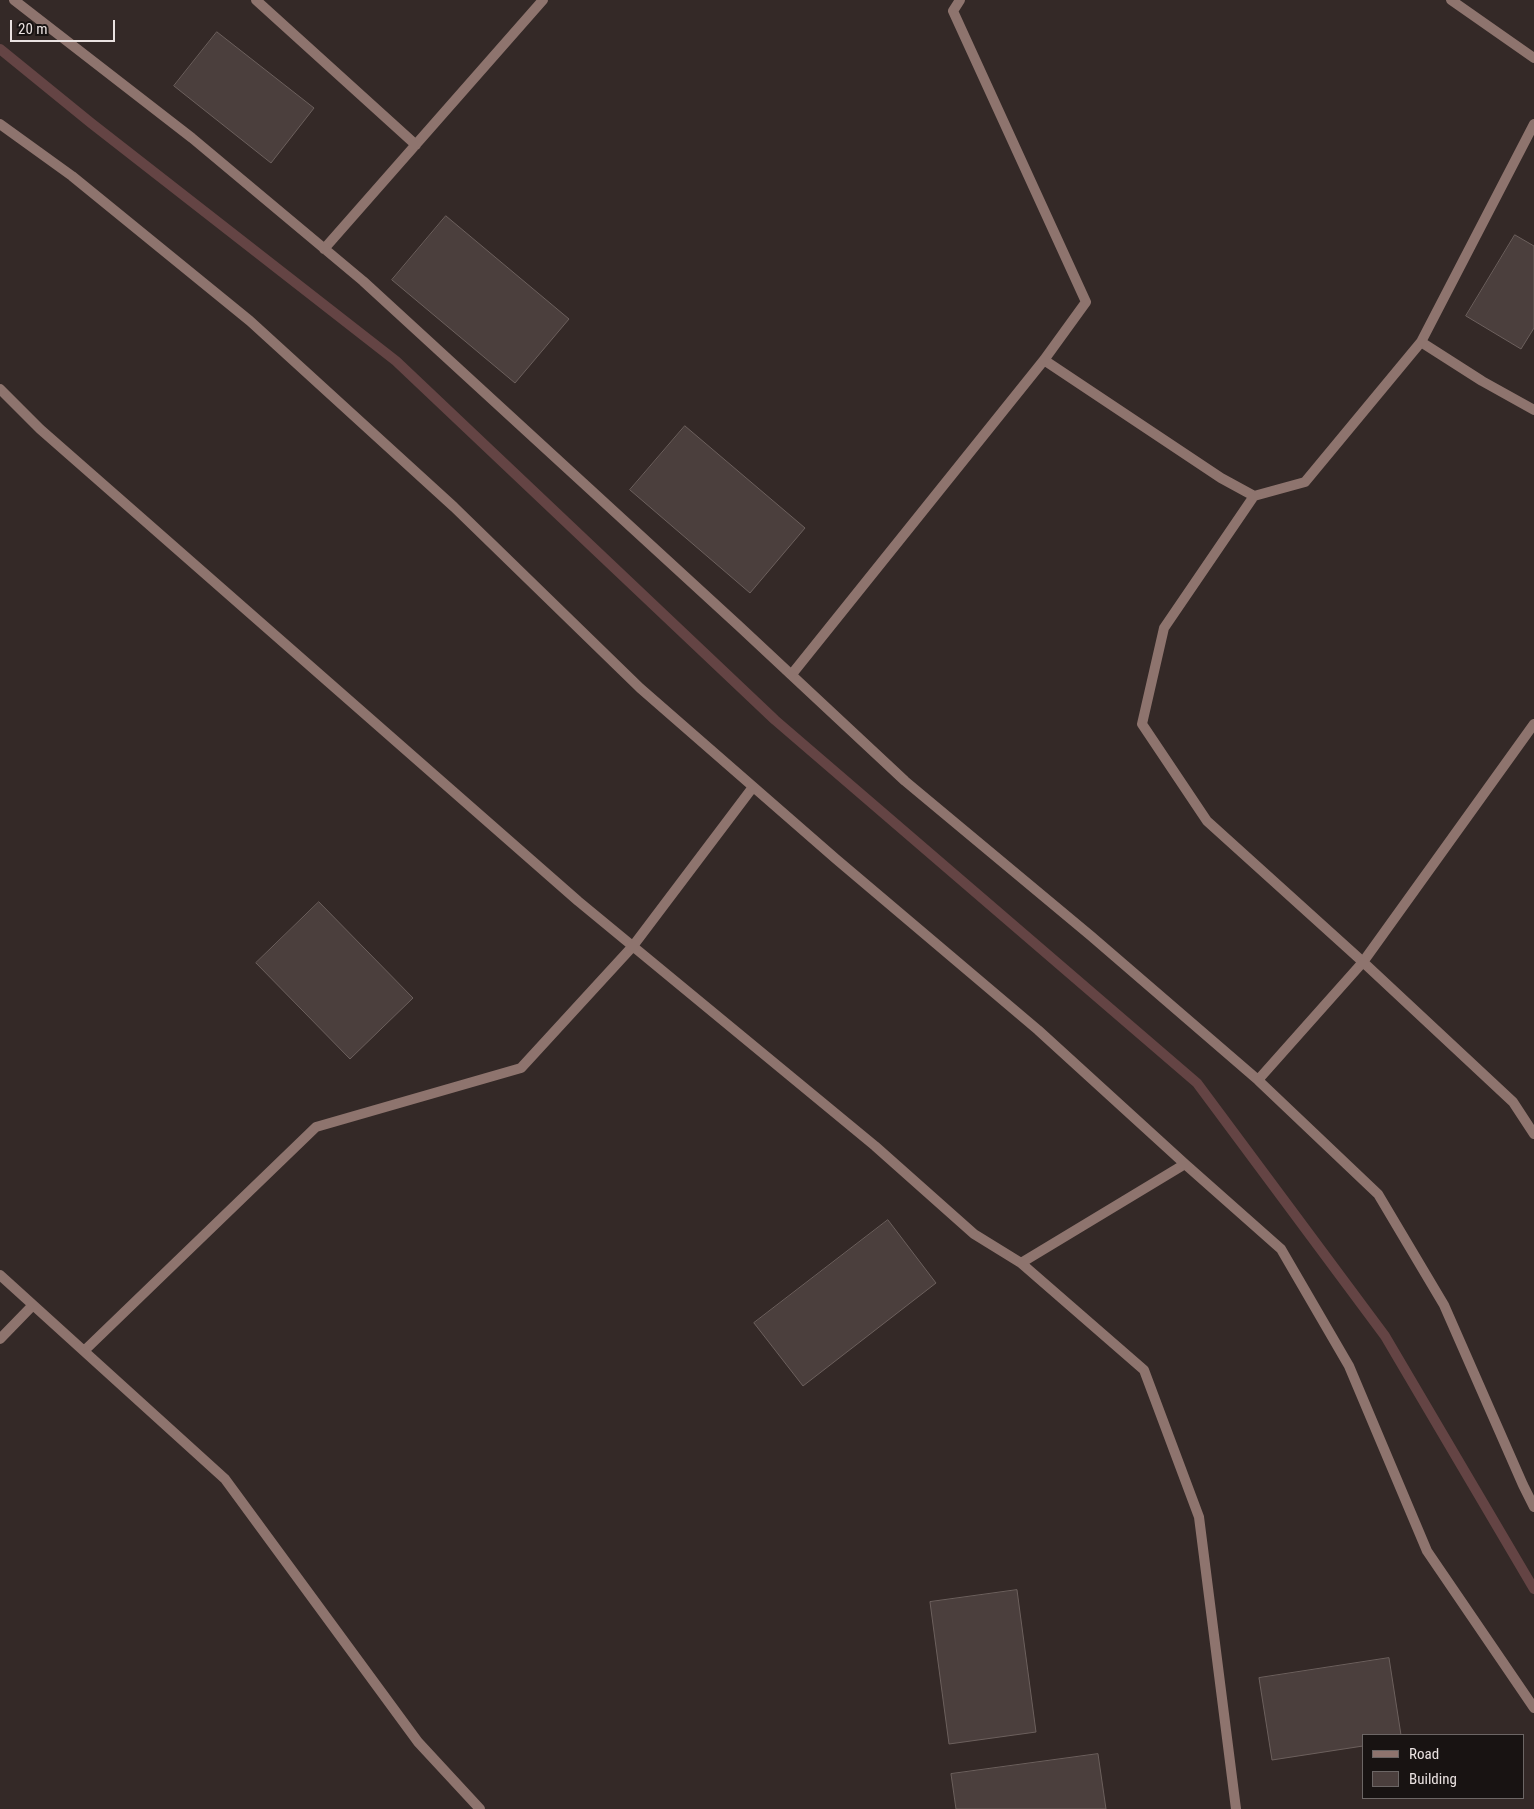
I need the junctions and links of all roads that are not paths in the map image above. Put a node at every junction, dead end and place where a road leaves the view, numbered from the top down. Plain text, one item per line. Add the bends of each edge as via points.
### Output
1 (14, 0) edge
2 (256, 0) edge
3 (543, 0) edge
4 (960, 0) edge
5 (1451, 0) edge
6 (1534, 58) edge
7 (0, 124) edge
8 (1534, 124) edge
9 (416, 145) junction
10 (324, 249) junction
11 (1421, 342) junction
12 (1044, 360) junction
13 (0, 389) edge
14 (1534, 410) edge
15 (1254, 496) junction
16 (792, 674) junction
17 (1534, 724) edge
18 (753, 787) junction
19 (633, 946) junction
20 (1363, 962) junction
21 (1258, 1080) junction
22 (1534, 1134) edge
23 (1185, 1164) junction
24 (1021, 1263) junction
25 (0, 1275) edge
26 (33, 1305) junction
27 (0, 1339) edge
28 (84, 1352) junction
29 (1534, 1507) edge
30 (1534, 1708) edge
31 (480, 1809) edge
32 (1236, 1809) edge

1 - 10 street via 192,138
2 - 9 street
3 - 9 street
4 - 12 street via 953,11 1086,302
5 - 6 street
7 - 18 street via 72,176 250,321 454,507 640,688
8 - 11 street
9 - 10 street
10 - 16 street via 363,281
11 - 14 street
11 - 15 street via 1305,482
12 - 15 street via 1220,478
12 - 16 street
13 - 19 street via 63,449
15 - 20 street via 1164,628 1142,724 1207,821
16 - 21 street via 906,781
17 - 20 street
18 - 19 street
18 - 23 street via 1038,1030
19 - 24 street via 875,1146 974,1234
19 - 28 street via 521,1068 316,1127
20 - 21 street
20 - 22 street via 1512,1102
21 - 29 street via 1378,1194 1444,1305
23 - 24 street
23 - 30 street via 1281,1249 1349,1366 1426,1551
24 - 32 street via 1144,1370 1199,1517
25 - 26 street
26 - 27 street
26 - 28 street
28 - 31 street via 225,1479 418,1742

